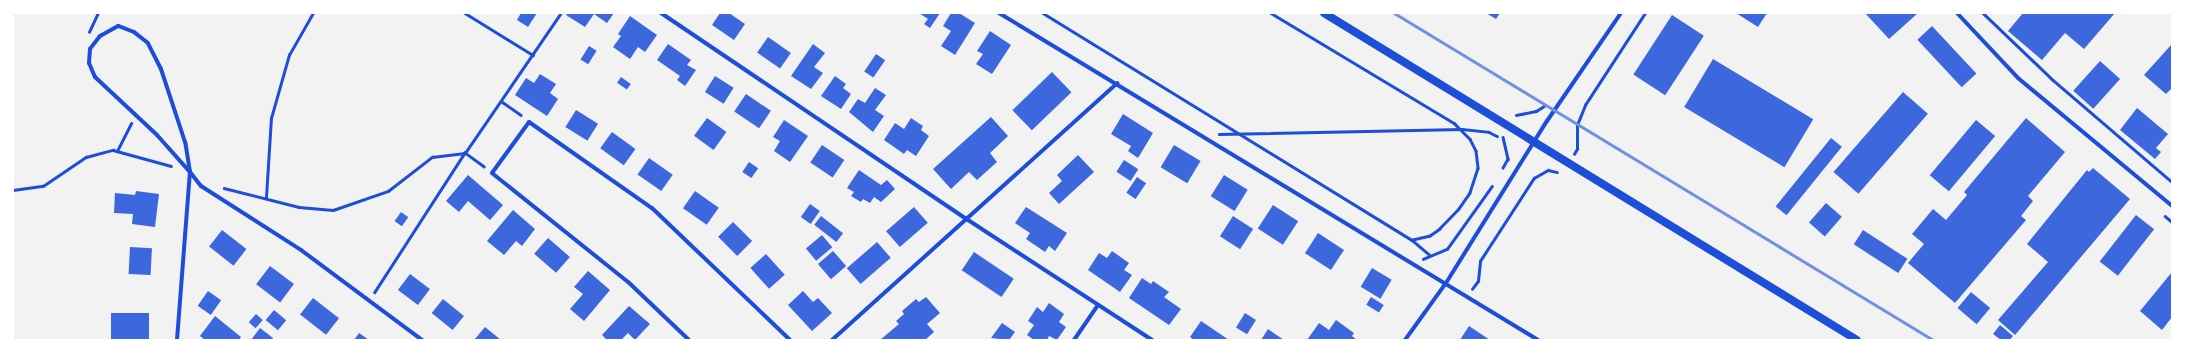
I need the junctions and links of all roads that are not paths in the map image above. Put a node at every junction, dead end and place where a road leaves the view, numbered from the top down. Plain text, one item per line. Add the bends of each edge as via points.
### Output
1 (661, 13) edge
2 (998, 13) edge
3 (1324, 13) edge
4 (1621, 13) edge
5 (1957, 13) edge
6 (1117, 83) junction
7 (1534, 143) junction
8 (190, 172) junction
9 (2172, 206) edge
10 (965, 218) junction
11 (1446, 283) junction
12 (1098, 305) junction
13 (176, 340) edge
14 (422, 340) edge
15 (689, 340) edge
16 (790, 340) edge
17 (832, 340) edge
18 (1074, 340) edge
19 (1152, 340) edge
20 (1405, 340) edge
21 (1538, 340) edge
22 (1857, 340) edge

1 - 10 street
2 - 6 street
3 - 7 main road
4 - 7 street
5 - 9 street via 2018,78
6 - 10 street
6 - 11 street
7 - 11 street
7 - 22 main road
8 - 8 street via 157,135 95,77 89,63 90,48 100,36 118,26 134,32 148,43 161,69 185,142
8 - 13 street
8 - 14 street via 201,186 301,250
10 - 12 street
10 - 17 street
11 - 20 street
11 - 21 street
12 - 18 street
12 - 19 street
15 - 16 street via 628,282 492,173 529,122 652,208

